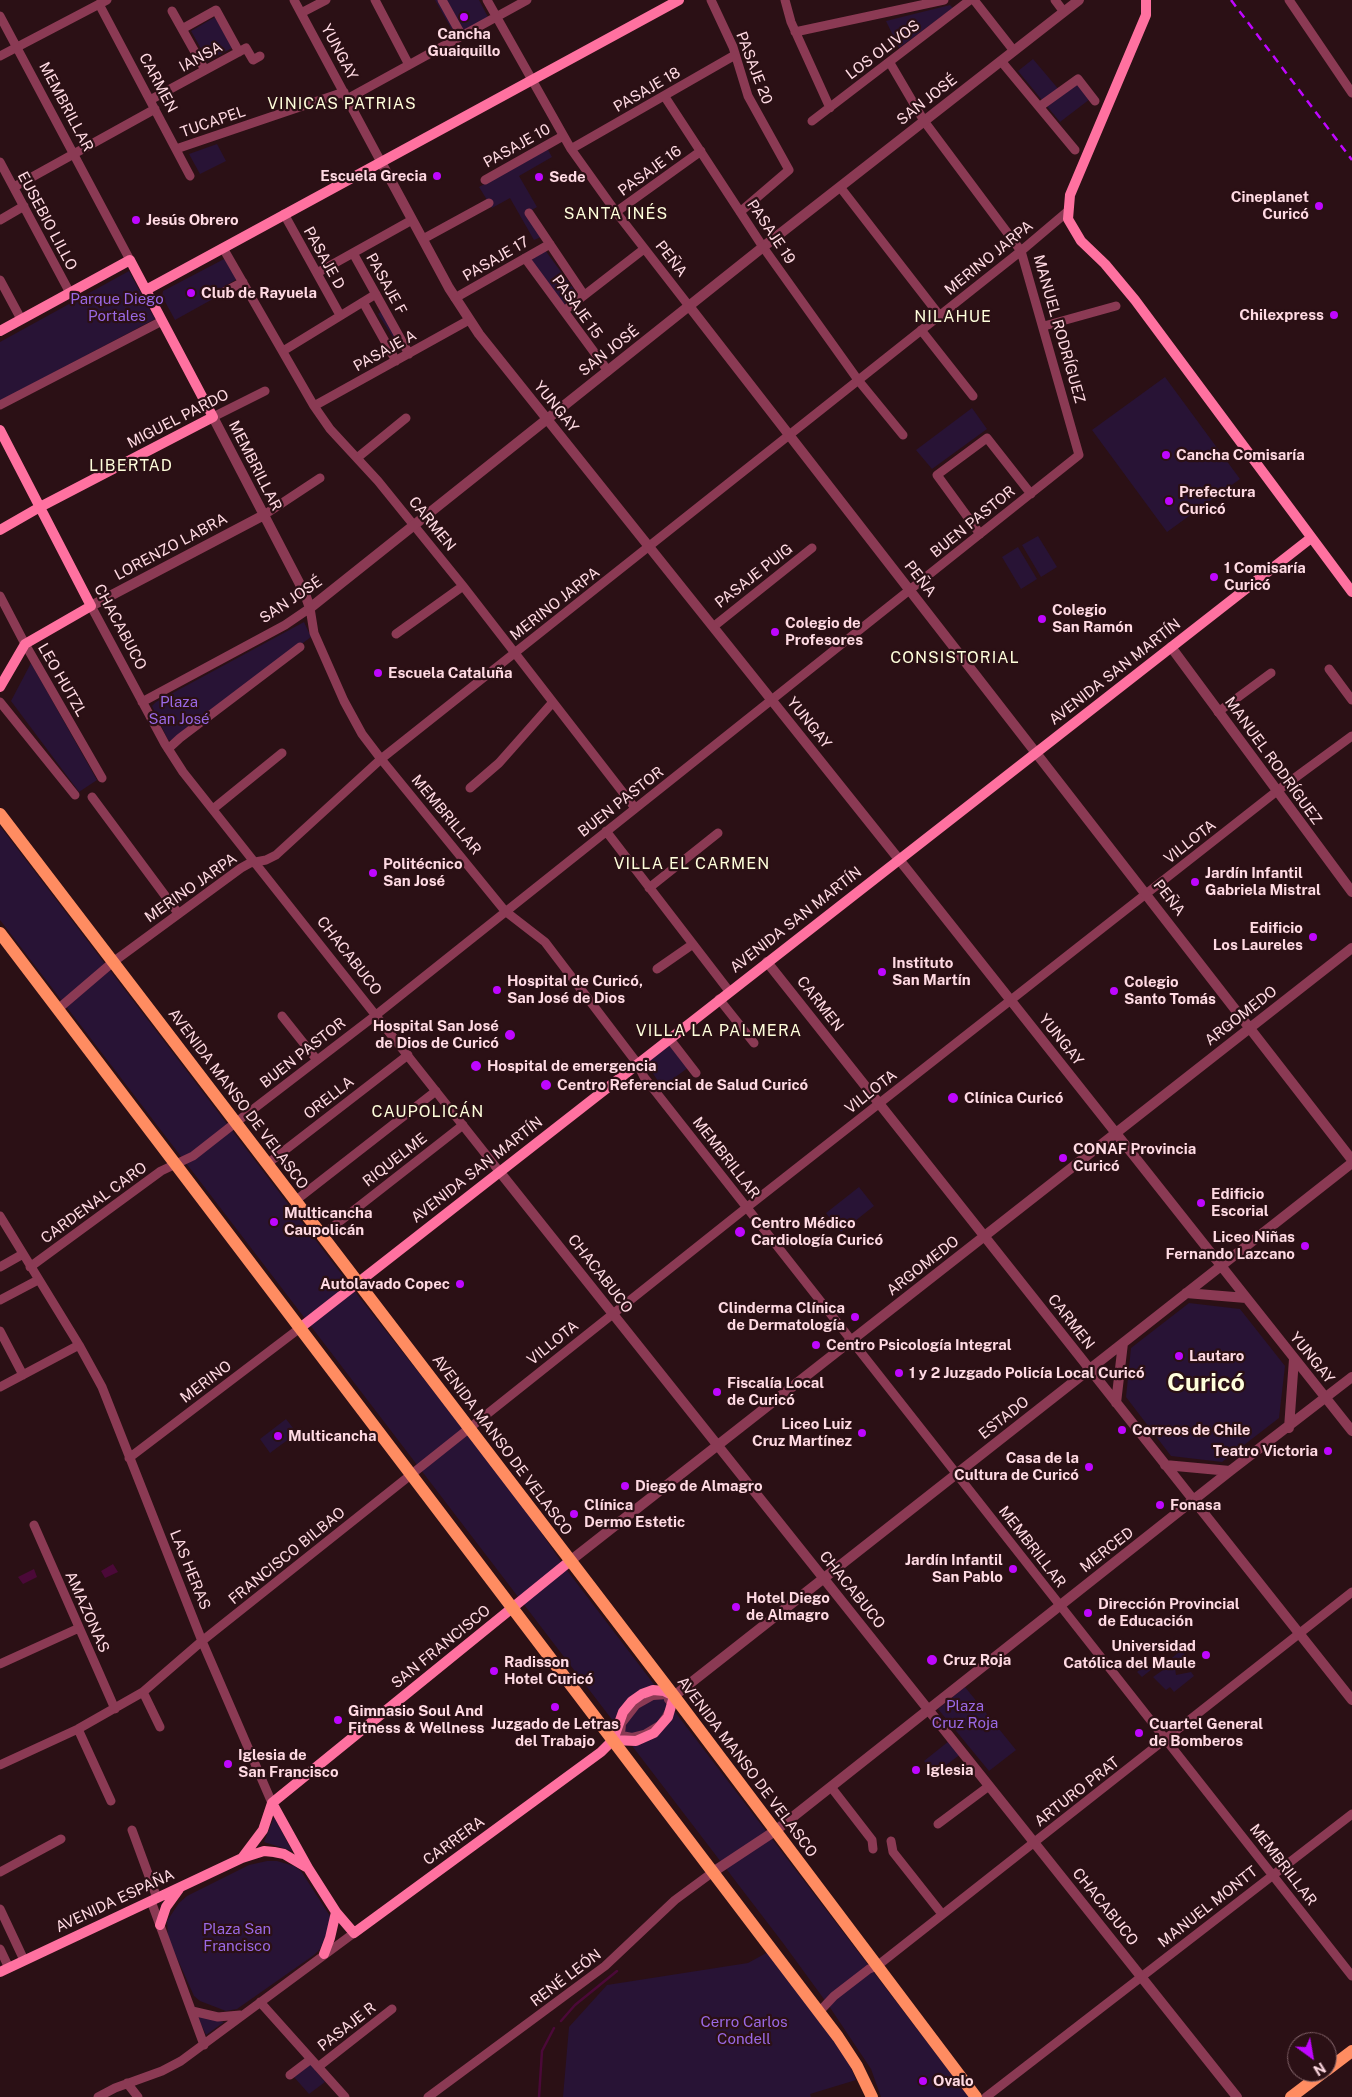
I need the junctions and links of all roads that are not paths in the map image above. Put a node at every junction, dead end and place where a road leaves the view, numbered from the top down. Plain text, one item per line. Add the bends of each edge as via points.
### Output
1 (294, 0) edge
2 (326, 0) edge
3 (375, 0) edge
4 (442, 0) edge
5 (487, 0) edge
6 (527, 0) edge
7 (679, 0) edge
8 (711, 0) edge
9 (785, 0) edge
10 (944, 0) edge
11 (970, 0) edge
12 (974, 0) edge
13 (1055, 0) edge
14 (1079, 0) edge
15 (1146, 0) edge
16 (1290, 0) edge
17 (103, 2) edge
18 (910, 4) edge
19 (172, 11) dead end
20 (1064, 12) junction
21 (301, 13) junction
22 (0, 16) edge
23 (496, 17) junction
24 (182, 29) junction
25 (795, 32) junction
26 (462, 36) junction
27 (17, 48) junction
28 (1014, 51) junction
29 (239, 52) junction
30 (735, 55) junction
31 (0, 56) edge
32 (260, 56) dead end
33 (1001, 60) junction
34 (890, 63) junction
35 (409, 65) junction
36 (205, 70) junction
37 (531, 80) junction
38 (1352, 93) edge
39 (345, 96) junction
40 (665, 97) junction
41 (150, 100) junction
42 (1095, 101) dead end
43 (1039, 107) junction
44 (830, 108) junction
45 (155, 109) junction
46 (812, 121) dead end
47 (924, 121) junction
48 (563, 136) junction
49 (176, 149) junction
50 (571, 149) junction
51 (1075, 150) dead end
52 (701, 151) junction
53 (74, 154) junction
54 (381, 162) junction
55 (1, 165) edge
56 (190, 176) dead end
57 (485, 180) dead end
58 (14, 187) junction
59 (840, 187) junction
60 (490, 203) dead end
61 (24, 206) junction
62 (616, 212) junction
63 (740, 212) junction
64 (1067, 212) junction
65 (529, 213) dead end
66 (284, 214) junction
67 (0, 220) edge
68 (412, 220) junction
69 (423, 240) junction
70 (550, 244) junction
71 (763, 247) junction
72 (223, 248) junction
73 (644, 249) junction
74 (1021, 251) junction
75 (353, 253) junction
76 (525, 258) junction
77 (130, 260) junction
78 (317, 273) junction
79 (0, 280) edge
80 (243, 282) junction
81 (146, 290) junction
82 (224, 292) dead end
83 (70, 293) junction
84 (376, 294) junction
85 (584, 295) junction
86 (455, 298) junction
87 (363, 302) junction
88 (689, 306) junction
89 (1116, 306) dead end
90 (564, 311) junction
91 (340, 315) junction
92 (940, 316) junction
93 (21, 319) junction
94 (469, 320) junction
95 (162, 321) junction
96 (1044, 326) junction
97 (921, 330) junction
98 (0, 331) edge
99 (283, 351) junction
100 (409, 354) junction
101 (396, 361) junction
102 (608, 371) junction
103 (858, 380) junction
104 (265, 392) dead end
105 (973, 396) dead end
106 (0, 406) edge
107 (314, 406) junction
108 (213, 417) junction
109 (406, 418) dead end
110 (547, 420) junction
111 (0, 430) edge
112 (789, 435) junction
113 (903, 435) dead end
114 (1079, 456) joint
115 (357, 458) junction
116 (320, 478) dead end
117 (1031, 494) junction
118 (40, 506) junction
119 (264, 515) junction
120 (415, 526) junction
121 (0, 530) edge
122 (980, 534) junction
123 (1311, 538) junction
124 (648, 546) junction
125 (812, 548) dead end
126 (463, 586) junction
127 (910, 590) junction
128 (1352, 592) edge
129 (0, 596) edge
130 (92, 606) junction
131 (310, 608) junction
132 (713, 626) junction
133 (396, 634) dead end
134 (25, 644) junction
135 (300, 647) dead end
136 (1171, 647) junction
137 (515, 653) junction
138 (1329, 669) dead end
139 (1272, 674) dead end
140 (0, 687) edge
141 (771, 700) junction
142 (1352, 700) edge
143 (0, 702) edge
144 (142, 702) junction
145 (553, 702) junction
146 (1218, 712) junction
147 (1352, 736) edge
148 (168, 749) junction
149 (1036, 752) junction
150 (282, 753) dead end
151 (381, 759) junction
152 (102, 778) dead end
153 (470, 788) dead end
154 (1277, 791) junction
155 (75, 795) dead end
156 (92, 797) dead end
157 (636, 808) junction
158 (213, 809) junction
159 (0, 814) edge
160 (606, 831) junction
161 (718, 833) dead end
162 (899, 859) junction
163 (255, 862) junction
164 (650, 888) junction
165 (1352, 892) edge
166 (1146, 894) junction
167 (506, 911) junction
168 (178, 913) junction
169 (0, 933) edge
170 (693, 944) junction
171 (1352, 948) edge
172 (113, 962) junction
173 (767, 962) junction
174 (657, 969) dead end
175 (729, 991) junction
176 (719, 1000) junction
177 (1010, 1000) junction
178 (58, 1009) junction
179 (376, 1014) junction
180 (282, 1016) dead end
181 (1250, 1028) junction
182 (669, 1038) junction
183 (754, 1042) dead end
184 (408, 1055) junction
185 (317, 1060) junction
186 (637, 1063) junction
187 (696, 1073) dead end
188 (436, 1091) junction
189 (879, 1103) junction
190 (236, 1122) junction
191 (463, 1124) junction
192 (1116, 1133) junction
193 (1352, 1162) edge
194 (267, 1164) junction
195 (176, 1165) junction
196 (499, 1170) junction
197 (295, 1201) junction
198 (746, 1208) junction
199 (0, 1216) edge
200 (321, 1236) junction
201 (984, 1237) junction
202 (23, 1254) junction
203 (0, 1266) edge
204 (1220, 1266) junction
205 (30, 1267) junction
206 (38, 1280) junction
207 (358, 1283) junction
208 (1186, 1293) junction
209 (1246, 1298) junction
210 (0, 1300) edge
211 (613, 1314) junction
212 (300, 1328) junction
213 (0, 1331) edge
214 (851, 1341) junction
215 (1123, 1343) junction
216 (79, 1345) junction
217 (1294, 1359) junction
218 (1089, 1370) junction
219 (23, 1375) junction
220 (1352, 1377) edge
221 (0, 1387) edge
222 (1325, 1398) junction
223 (1116, 1404) junction
224 (470, 1428) junction
225 (1289, 1428) junction
226 (1352, 1431) edge
227 (718, 1446) junction
228 (129, 1458) junction
229 (1165, 1465) junction
230 (1230, 1471) junction
231 (411, 1474) junction
232 (955, 1475) junction
233 (1193, 1501) junction
234 (34, 1525) dead end
235 (570, 1561) junction
236 (823, 1578) junction
237 (1352, 1592) edge
238 (1060, 1606) junction
239 (513, 1609) junction
240 (79, 1628) junction
241 (1299, 1634) junction
242 (202, 1641) junction
243 (0, 1664) edge
244 (143, 1692) junction
245 (670, 1698) junction
246 (1352, 1700) edge
247 (115, 1710) junction
248 (928, 1710) junction
249 (160, 1727) dead end
250 (78, 1729) junction
251 (613, 1740) junction
252 (1165, 1740) junction
253 (0, 1765) edge
254 (989, 1786) junction
255 (832, 1787) junction
256 (111, 1801) dead end
257 (272, 1803) junction
258 (1352, 1814) edge
259 (938, 1824) dead end
260 (132, 1830) dead end
261 (775, 1831) junction
262 (61, 1839) dead end
263 (891, 1841) dead end
264 (1034, 1842) junction
265 (873, 1850) dead end
266 (242, 1858) junction
267 (308, 1868) junction
268 (0, 1872) edge
269 (713, 1872) junction
270 (1272, 1875) junction
271 (181, 1887) junction
272 (154, 1899) junction
273 (0, 1909) edge
274 (336, 1912) junction
275 (942, 1914) junction
276 (160, 1925) junction
277 (354, 1933) junction
278 (0, 1949) edge
279 (324, 1954) junction
280 (24, 1960) junction
281 (877, 1966) junction
282 (4, 1970) edge
283 (1352, 1976) edge
284 (1141, 1977) junction
285 (260, 2002) junction
286 (392, 2009) dead end
287 (192, 2011) junction
288 (819, 2012) junction
289 (242, 2015) junction
290 (204, 2045) junction
291 (1352, 2051) edge
292 (311, 2059) junction
293 (1337, 2063) edge
294 (318, 2067) junction
295 (290, 2075) dead end
296 (1311, 2082) edge
297 (128, 2083) junction
298 (98, 2097) edge
299 (138, 2097) edge
300 (345, 2097) edge
301 (428, 2097) edge
302 (872, 2097) edge
303 (976, 2097) edge
304 (986, 2097) edge
305 (1237, 2097) edge
306 (1291, 2097) edge

1 - 21 street, YUNGAY
2 - 21 street
3 - 35 street
4 - 26 street
5 - 23 street, PEÑA
6 - 23 street
7 - 37 main road
8 - 30 street, PASAJE 20
9 - 25 street
10 - 18 street
11 - 34 street, LOS OLIVOS
12 - 28 street
13 - 20 street
14 - 20 street, SAN JOSÉ
15 - 64 main road via 1146,15 1079,172
16 - 38 street
17 - 27 street
17 - 41 street, CARMEN
18 - 25 street
19 - 24 street
20 - 28 street, SAN JOSÉ
21 - 39 street, YUNGAY
22 - 27 street, MEMBRILLAR
23 - 26 street
23 - 37 street, PEÑA
24 - 29 street via 216,10
24 - 36 street
25 - 44 street
26 - 35 street
27 - 31 street
27 - 53 street, MEMBRILLAR
28 - 33 street, SAN JOSÉ
29 - 32 street via 246,48 253,60
29 - 36 street, IANSA
30 - 40 street, PASAJE 18
30 - 63 street, PASAJE 20 via 752,104 790,170
33 - 43 street
33 - 47 street, SAN JOSÉ
34 - 44 street, LOS OLIVOS
34 - 47 street, MANUEL RODRÍGUEZ
35 - 39 street
36 - 41 street, IANSA
37 - 48 street, PEÑA
37 - 54 main road
39 - 49 street, TUCAPEL
39 - 54 street, YUNGAY
40 - 50 street, PASAJE 18
40 - 52 street, PASAJE 19
41 - 45 street, CARMEN
42 - 43 street via 1078,79
43 - 51 street
44 - 46 street, LOS OLIVOS
45 - 49 street, CARMEN
45 - 53 street
47 - 59 street, SAN JOSÉ
47 - 74 street, MANUEL RODRÍGUEZ
48 - 50 street, PEÑA
48 - 57 street, PASAJE 10
49 - 56 street, CARMEN
50 - 62 street, PEÑA
52 - 62 street, PASAJE 16
52 - 63 street, PASAJE 19
53 - 58 street
53 - 77 street, MEMBRILLAR
54 - 66 main road
54 - 68 street, YUNGAY
55 - 58 street, EUSEBIO LILLO
58 - 61 street, EUSEBIO LILLO
59 - 71 street, SAN JOSÉ
59 - 92 street
60 - 69 street
61 - 67 street
61 - 83 street, EUSEBIO LILLO
62 - 73 street, PEÑA
63 - 71 street, PASAJE 19
64 - 74 street, MERINO JARPA
64 - 123 main road via 1080,241 1135,300
65 - 70 street
66 - 72 main road
66 - 78 street, PASAJE D
68 - 69 street, YUNGAY
68 - 75 street
69 - 86 street, YUNGAY
70 - 76 street, PASAJE 17
70 - 85 street
71 - 88 street, SAN JOSÉ
71 - 103 street, PASAJE 19
72 - 80 street, CARMEN
72 - 81 main road
73 - 85 street
73 - 88 street, PEÑA
74 - 92 street, MERINO JARPA
74 - 96 street, MANUEL RODRÍGUEZ
75 - 78 street
75 - 84 street, PASAJE F
76 - 86 street, PASAJE 17
76 - 90 street, PASAJE 15
77 - 81 main road, MEMBRILLAR
77 - 83 main road
78 - 91 street, PASAJE D
79 - 93 street
80 - 82 street
80 - 99 street, CARMEN
81 - 95 main road, MEMBRILLAR
83 - 93 main road
84 - 87 street
84 - 100 street, PASAJE F
85 - 90 street
86 - 94 street, YUNGAY
87 - 91 street
87 - 101 street, PASAJE F
88 - 102 street, SAN JOSÉ
88 - 112 street, PEÑA
89 - 96 street
90 - 102 street, PASAJE 15
91 - 99 street
92 - 97 street, MERINO JARPA
93 - 98 main road
94 - 100 street, PASAJE A
94 - 110 street, YUNGAY
95 - 106 street
95 - 108 main road, MEMBRILLAR
96 - 114 street, MANUEL RODRÍGUEZ
97 - 103 street, MERINO JARPA
97 - 105 street
99 - 107 street, CARMEN
100 - 101 street, PASAJE A
101 - 107 street, PASAJE A
102 - 110 street, SAN JOSÉ
103 - 112 street, MERINO JARPA
103 - 113 street, PASAJE 19
104 - 108 street, MIGUEL PARDO
107 - 115 street, CARMEN
108 - 118 main road, MIGUEL PARDO
108 - 119 street, MEMBRILLAR
109 - 115 street
110 - 120 street, SAN JOSÉ
110 - 124 street, YUNGAY
111 - 118 main road, CHACABUCO
112 - 124 street, MERINO JARPA
112 - 127 street, PEÑA
114 - 117 street, BUEN PASTOR
115 - 120 street, CARMEN
116 - 119 street, LORENZO LABRA
117 - 122 street, BUEN PASTOR
117 - 122 street via 987,438 936,475
118 - 121 main road, MIGUEL PARDO
118 - 130 main road, CHACABUCO
119 - 130 street, LORENZO LABRA
119 - 131 street, MEMBRILLAR
120 - 126 street, CARMEN
120 - 131 street, SAN JOSÉ
122 - 127 street, BUEN PASTOR
123 - 128 main road
123 - 136 main road, AVENIDA SAN MARTÍN
124 - 132 street, YUNGAY
124 - 137 street, MERINO JARPA
125 - 132 street, PASAJE PUIG
126 - 133 street
126 - 137 street, CARMEN
127 - 141 street, BUEN PASTOR
127 - 149 street, PEÑA
129 - 134 street, LEO HUTZL
130 - 134 main road, LORENZO LABRA
130 - 144 street, CHACABUCO
131 - 144 street, SAN JOSÉ via 285,625
131 - 151 street, MEMBRILLAR via 314,633 344,701
132 - 141 street, YUNGAY
134 - 140 main road
134 - 152 street, LEO HUTZL
135 - 148 street
136 - 146 street, MANUEL RODRÍGUEZ
136 - 149 main road, AVENIDA SAN MARTÍN
137 - 145 street, CARMEN
137 - 151 street, MERINO JARPA
138 - 142 street
139 - 146 street
141 - 157 street, BUEN PASTOR
141 - 162 street, YUNGAY
143 - 155 street
144 - 148 street, CHACABUCO
145 - 153 street via 499,763
145 - 157 street, CARMEN
146 - 154 street, MANUEL RODRÍGUEZ
147 - 154 street, VILLOTA
148 - 158 street, CHACABUCO
149 - 162 main road, AVENIDA SAN MARTÍN
149 - 166 street, PEÑA
150 - 158 street
151 - 163 street, MERINO JARPA via 282,850 266,860
151 - 167 street, MEMBRILLAR
154 - 165 street, MANUEL RODRÍGUEZ
154 - 166 street, VILLOTA
156 - 168 street
157 - 160 street, BUEN PASTOR
158 - 163 street, CHACABUCO
159 - 172 main road, AVENIDA MANSO DE VELASCO
160 - 164 street
160 - 167 street, BUEN PASTOR
161 - 164 street
162 - 173 main road, AVENIDA SAN MARTÍN
162 - 177 street, YUNGAY
163 - 168 street, MERINO JARPA via 241,868
163 - 179 street, CHACABUCO
164 - 170 street
166 - 177 street, VILLOTA
166 - 181 street, PEÑA
167 - 179 street, BUEN PASTOR
167 - 186 street, MEMBRILLAR via 545,942
168 - 172 street, MERINO JARPA
169 - 178 main road
170 - 174 street
170 - 175 street
171 - 181 street, ARGOMEDO
172 - 178 street, MERINO JARPA
172 - 190 main road, AVENIDA MANSO DE VELASCO
173 - 175 main road, AVENIDA SAN MARTÍN
173 - 189 street, CARMEN
175 - 176 main road, AVENIDA SAN MARTÍN
176 - 182 main road, AVENIDA SAN MARTÍN
176 - 183 street
177 - 189 street, VILLOTA
177 - 192 street, YUNGAY
178 - 195 main road
179 - 184 street, CHACABUCO
179 - 185 street, BUEN PASTOR
180 - 185 street
181 - 192 street, ARGOMEDO
181 - 193 street, PEÑA
182 - 186 main road, AVENIDA SAN MARTÍN
182 - 187 street
184 - 188 street, CHACABUCO
184 - 194 street, ORELLA
185 - 190 street, BUEN PASTOR
186 - 196 main road, AVENIDA SAN MARTÍN
186 - 198 street, MEMBRILLAR via 644,1077
188 - 191 street, CHACABUCO
188 - 197 street
189 - 198 street, VILLOTA
189 - 201 street, CARMEN
190 - 194 main road, AVENIDA MANSO DE VELASCO
190 - 195 street, BUEN PASTOR via 193,1156
191 - 196 street, CHACABUCO
191 - 200 street, RIQUELME
192 - 201 street, ARGOMEDO
192 - 204 street, YUNGAY
193 - 204 street, ESTADO
194 - 197 main road, AVENIDA MANSO DE VELASCO
195 - 205 street, CARDENAL CARO via 160,1171
195 - 212 main road
196 - 207 main road, AVENIDA SAN MARTÍN
196 - 211 street, CHACABUCO
197 - 200 main road, AVENIDA MANSO DE VELASCO
198 - 211 street, VILLOTA
198 - 214 street, MEMBRILLAR
199 - 202 street, LAS HERAS
200 - 207 main road, AVENIDA MANSO DE VELASCO
201 - 214 street, ARGOMEDO
201 - 218 street, CARMEN
202 - 203 street
202 - 205 street, LAS HERAS
204 - 208 street, ESTADO
204 - 209 street, YUNGAY
205 - 206 street, LAS HERAS
206 - 210 street
206 - 216 street, LAS HERAS
207 - 212 main road, AVENIDA SAN MARTÍN
207 - 224 main road, AVENIDA MANSO DE VELASCO
208 - 209 street
208 - 215 street, ESTADO
209 - 217 street, YUNGAY
211 - 224 street, VILLOTA
211 - 227 street, CHACABUCO
212 - 228 street, MERINO
212 - 231 main road
213 - 219 street
214 - 227 street, ARGOMEDO
214 - 232 street, MEMBRILLAR
215 - 218 street, ESTADO
215 - 223 street
216 - 219 street
216 - 228 street, LAS HERAS via 102,1387
217 - 222 street, YUNGAY
217 - 225 street
218 - 223 street, CARMEN
218 - 232 street, ESTADO
219 - 221 street
220 - 222 street, MERCED
222 - 225 street, MERCED
222 - 226 street, YUNGAY
223 - 229 street, CARMEN
224 - 231 street, VILLOTA
224 - 235 main road, AVENIDA MANSO DE VELASCO
225 - 230 street, MERCED
227 - 235 street, ARGOMEDO
227 - 236 street, CHACABUCO
228 - 242 street, LAS HERAS
229 - 230 street
229 - 233 street, CARMEN
230 - 233 street, MERCED
231 - 239 main road
231 - 242 street, FRANCISCO BILBAO
232 - 236 street, ESTADO
232 - 238 street, MEMBRILLAR
233 - 238 street, MERCED
233 - 241 street, CARMEN
234 - 240 street, AMAZONAS
235 - 239 main road, ARGOMEDO
235 - 245 main road, AVENIDA MANSO DE VELASCO
236 - 245 street, ESTADO
236 - 248 street, CHACABUCO
237 - 241 street, ARTURO PRAT
238 - 248 street, MERCED
238 - 252 street, MEMBRILLAR
239 - 251 main road
239 - 257 main road, SAN FRANCISCO
240 - 243 street
240 - 247 street, AMAZONAS
241 - 246 street, CARMEN
241 - 252 street, ARTURO PRAT
242 - 244 street, FRANCISCO BILBAO
242 - 257 street, LAS HERAS
244 - 247 street, FRANCISCO BILBAO
244 - 249 street
245 - 245 street via 671,1705 665,1716 653,1728 632,1736 622,1734 623,1724 637,1706 653,1697
245 - 251 main road via 668,1717 654,1733 636,1740
245 - 251 main road via 664,1691 653,1690 632,1701
245 - 261 main road, AVENIDA MANSO DE VELASCO
247 - 250 street, FRANCISCO BILBAO
248 - 254 street, CHACABUCO
248 - 255 street, MERCED
250 - 253 street, FRANCISCO BILBAO
250 - 256 street
251 - 269 main road
251 - 277 main road, CARRERA
252 - 264 street, ARTURO PRAT
252 - 270 street, MEMBRILLAR
254 - 259 street
254 - 264 street, CHACABUCO
255 - 261 street, MERCED
255 - 265 street via 872,1840
257 - 266 main road, AVENIDA ESPAÑA via 263,1830
257 - 267 main road, LAS HERAS
258 - 270 street, MANUEL MONTT
260 - 272 street
261 - 269 street, MERCED
261 - 281 main road, AVENIDA MANSO DE VELASCO
262 - 268 street
263 - 275 street via 893,1852
264 - 275 street, ARTURO PRAT
264 - 284 street, CHACABUCO
266 - 267 main road, AVENIDA ESPAÑA via 264,1851 274,1852
266 - 271 main road, AVENIDA ESPAÑA
267 - 274 main road, LAS HERAS
269 - 288 main road
269 - 301 street, RENÉ LEÓN via 676,1900 605,1966
270 - 283 street, MEMBRILLAR
270 - 284 street, MANUEL MONTT
271 - 272 main road, AVENIDA ESPAÑA
271 - 276 main road via 166,1907
272 - 276 street
272 - 280 main road, AVENIDA ESPAÑA
273 - 280 street
274 - 277 main road, LAS HERAS
274 - 279 main road
275 - 281 street, ARTURO PRAT
276 - 287 street
277 - 279 street, CARRERA
278 - 282 street
279 - 285 street, CARRERA
280 - 282 main road, AVENIDA ESPAÑA
281 - 288 street, ARTURO PRAT via 869,1968
281 - 303 main road, AVENIDA MANSO DE VELASCO
284 - 304 street, MANUEL MONTT
284 - 305 street, CHACABUCO
285 - 289 street, CARRERA
285 - 292 street
286 - 294 street, PASAJE R
287 - 289 street via 218,2017
287 - 290 street
288 - 302 main road via 850,2054
289 - 290 street, CARRERA
290 - 297 street, CARRERA via 171,2067
291 - 293 main road
292 - 294 street
292 - 295 street
294 - 300 street
296 - 306 main road
297 - 298 street, CARRERA
297 - 299 street

